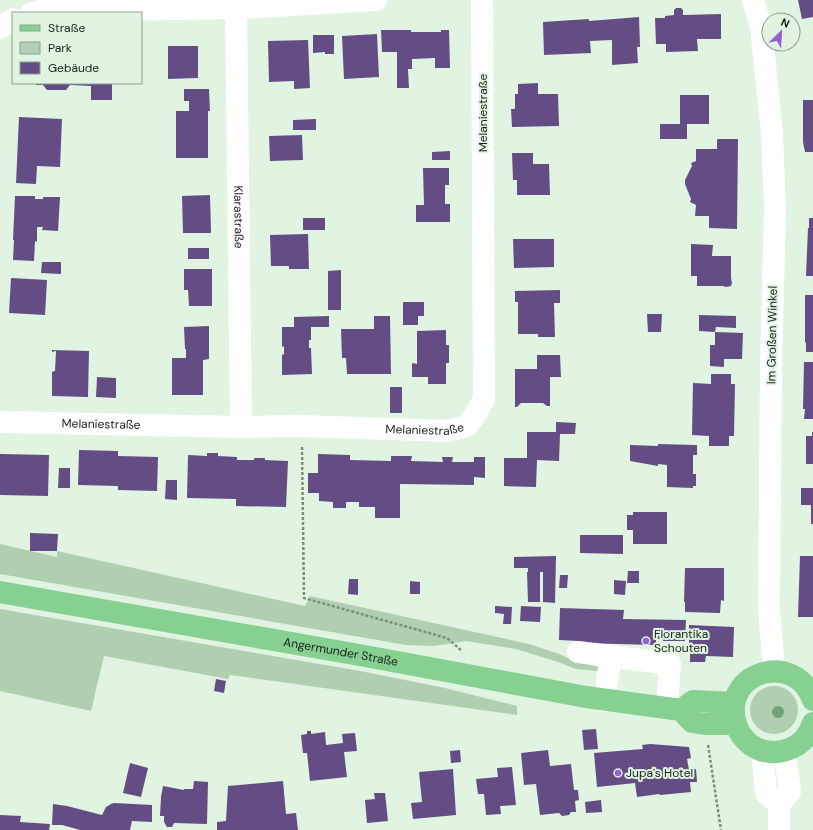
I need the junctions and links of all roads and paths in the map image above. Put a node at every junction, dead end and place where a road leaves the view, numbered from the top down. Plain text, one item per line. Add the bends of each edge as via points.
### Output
1 (376, 0) edge
2 (482, 0) edge
3 (753, 0) edge
4 (240, 5) edge
5 (36, 12) edge
6 (12, 20) edge
7 (0, 28) edge
8 (0, 422) edge
9 (302, 426) junction
10 (241, 427) junction
11 (0, 592) edge
12 (578, 652) dead end
13 (611, 656) junction
14 (774, 671) junction
15 (465, 675) junction
16 (813, 699) edge
17 (604, 700) junction
18 (674, 709) junction
19 (735, 714) junction
20 (813, 723) edge
21 (705, 724) junction
22 (762, 750) junction
23 (784, 751) junction
24 (779, 805) junction
25 (721, 830) edge
26 (779, 830) edge

1 - 4 street
2 - 9 street, Melaniestraße via 484,399 467,426 447,431
3 - 14 street, Im Großen Winkel via 761,27 772,134 775,209 769,600
4 - 5 street
4 - 10 street, Klarastraße
6 - 7 street
8 - 10 street, Melaniestraße
9 - 10 street, Melaniestraße
9 - 15 path via 304,598 447,638 467,656
11 - 15 main road, Angermunder Straße
12 - 13 street
13 - 17 street
13 - 18 street via 670,664
14 - 16 main road via 794,676 808,689
14 - 19 main road via 756,675 748,680 737,694
15 - 17 main road, Angermunder Straße
17 - 18 main road, Angermunder Straße
18 - 19 main road via 693,701
18 - 21 main road via 692,722
19 - 21 main road
19 - 22 main road via 738,731 743,738
20 - 23 main road via 811,730 800,743
21 - 25 path
22 - 23 main road
22 - 24 street via 766,793
23 - 24 street via 790,792
24 - 26 street

